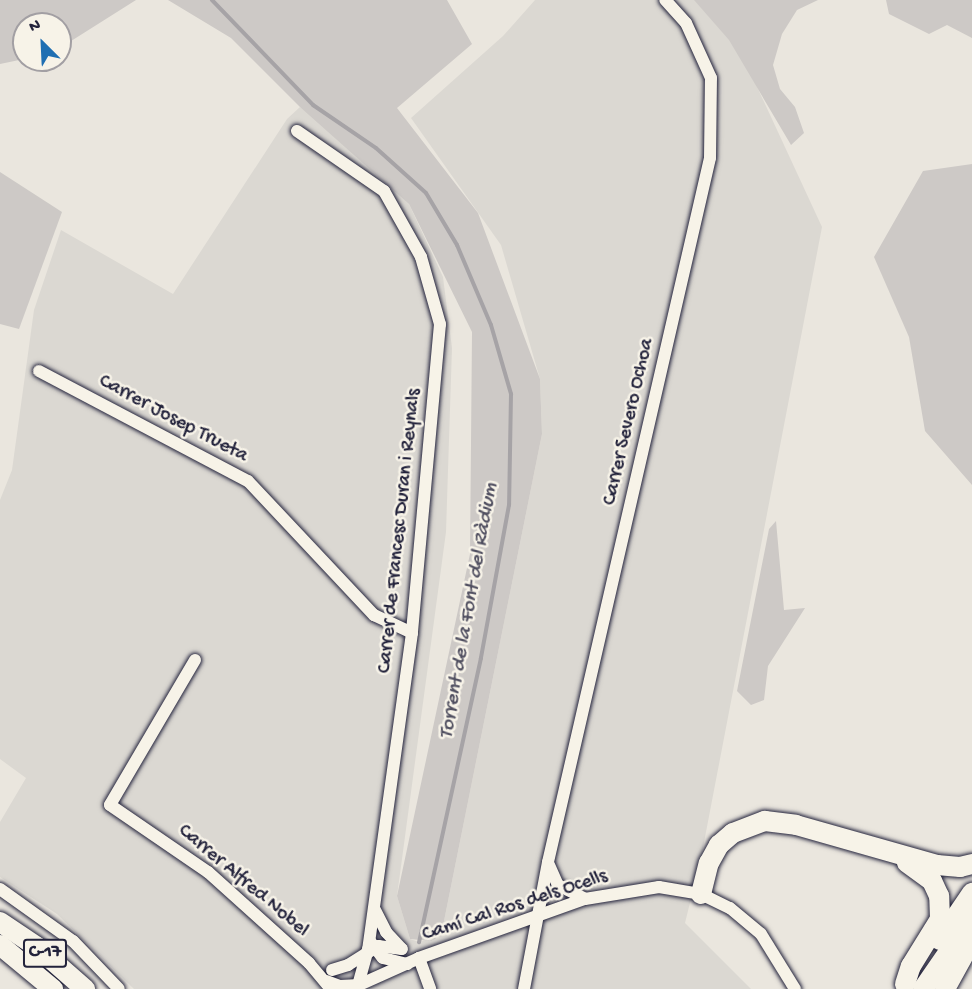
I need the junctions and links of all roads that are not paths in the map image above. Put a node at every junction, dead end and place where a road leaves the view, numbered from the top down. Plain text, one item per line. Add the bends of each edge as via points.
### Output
1 (665, 0) edge
2 (297, 131) dead end
3 (39, 371) dead end
4 (412, 633) junction
5 (195, 660) dead end
6 (895, 855) junction
7 (548, 862) junction
8 (972, 864) edge
9 (0, 889) edge
10 (972, 893) edge
11 (701, 894) junction
12 (585, 899) junction
13 (374, 907) junction
14 (537, 918) junction
15 (972, 918) edge
16 (0, 922) edge
17 (972, 940) edge
18 (0, 945) edge
19 (370, 945) junction
20 (402, 949) junction
21 (413, 961) junction
22 (329, 980) edge
23 (358, 987) edge
24 (910, 987) edge
25 (53, 989) edge
26 (85, 989) edge
27 (119, 989) edge
28 (430, 989) edge
29 (524, 989) edge
30 (795, 989) edge
31 (945, 989) edge

1 - 7 street, Carrer Severo Ochoa via 686,23 711,78 710,158
2 - 4 street, Carrer de Francesc Duran i Reynals via 384,191 421,257 440,324
3 - 4 street, Carrer Josep Trueta via 248,481 374,615
4 - 13 street, Carrer de Francesc Duran i Reynals
5 - 22 street, Carrer Alfred Nobel via 110,805 185,853
6 - 8 highway via 948,867
6 - 11 highway via 796,825 765,821 733,833 719,845 709,863
6 - 24 highway via 926,874 939,896 936,929 911,966
7 - 12 street via 558,885
7 - 14 street, Carrer Severo Ochoa
9 - 27 street via 73,941
10 - 24 highway
11 - 12 street, Camí Cal Ros dels Ocells via 659,887
11 - 30 street, Camí Cal Ros dels Ocells via 730,908 761,934
12 - 14 street, Camí Cal Ros dels Ocells
13 - 19 street, Carrer de Francesc Duran i Reynals
13 - 20 street, Camí Cal Ros dels Ocells via 386,932
14 - 21 street, Camí Cal Ros dels Ocells
14 - 29 street, Carrer Severo Ochoa
15 - 24 highway
16 - 26 highway, C-17 via 36,946
17 - 31 highway
18 - 25 highway, C-17
19 - 20 street, Camí Cal Ros dels Ocells
19 - 21 street, Camí Cal Ros dels Ocells via 383,958
19 - 22 street
19 - 23 street, Carrer de Francesc Duran i Reynals
20 - 21 street, Camí Cal Ros dels Ocells
21 - 23 street, Camí Cal Ros dels Ocells
21 - 28 street
22 - 23 street, Carrer Alfred Nobel

